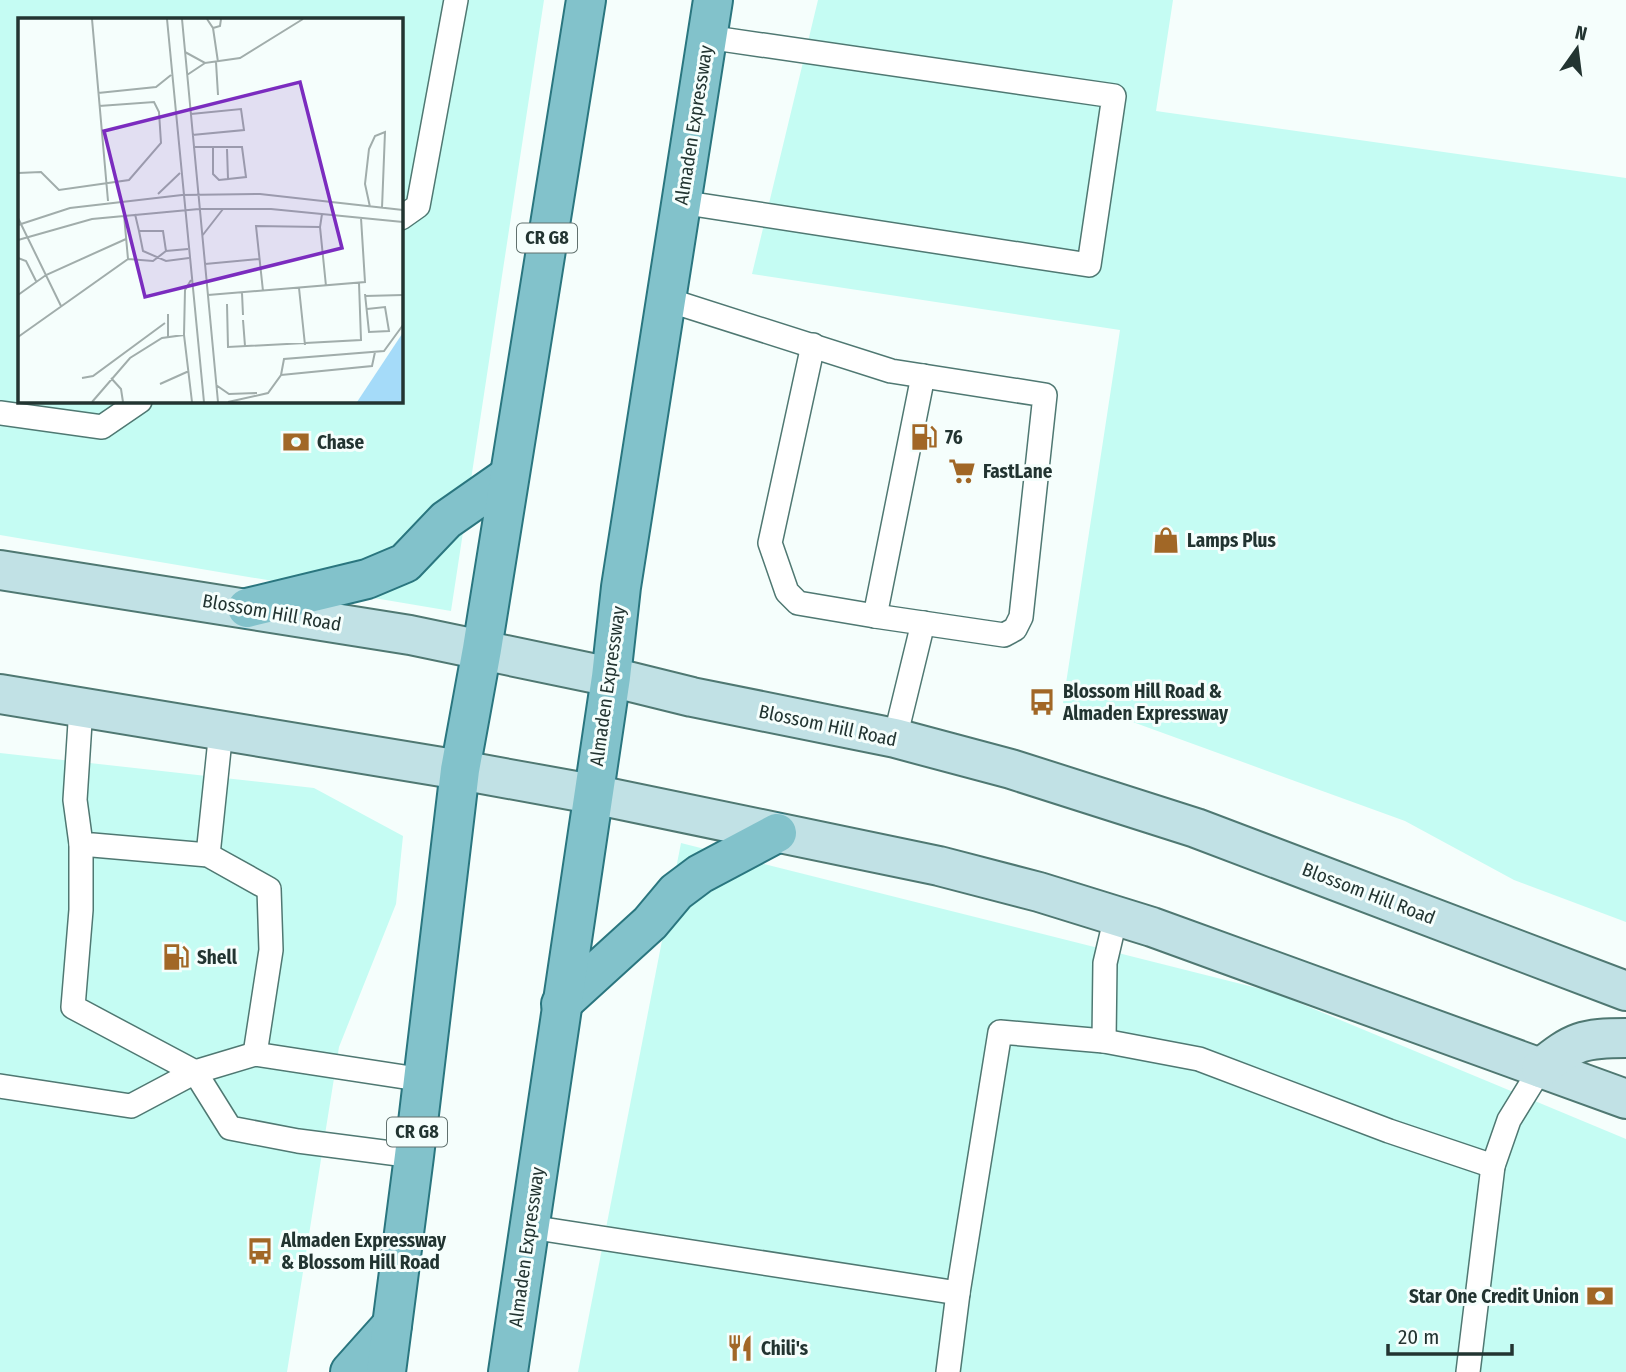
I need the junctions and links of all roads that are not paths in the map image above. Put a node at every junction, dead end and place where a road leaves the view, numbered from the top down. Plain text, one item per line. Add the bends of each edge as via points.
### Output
1 (456, 0) edge
2 (586, 0) edge
3 (713, 0) edge
4 (708, 37) junction
5 (680, 202) junction
6 (402, 217) edge
7 (665, 299) junction
8 (813, 345) junction
9 (923, 376) junction
10 (139, 402) edge
11 (0, 413) edge
12 (509, 476) junction
13 (0, 570) edge
14 (247, 608) junction
15 (875, 616) junction
16 (923, 623) junction
17 (482, 649) junction
18 (611, 677) junction
19 (0, 694) edge
20 (80, 707) junction
21 (221, 730) junction
22 (895, 738) junction
23 (460, 770) junction
24 (592, 794) junction
25 (777, 833) junction
26 (81, 844) junction
27 (208, 855) junction
28 (1116, 916) junction
29 (1626, 991) edge
30 (561, 1004) junction
31 (1626, 1038) edge
32 (1104, 1041) junction
33 (255, 1054) junction
34 (1541, 1068) junction
35 (195, 1072) junction
36 (424, 1080) junction
37 (0, 1086) edge
38 (1626, 1099) edge
39 (414, 1156) junction
40 (1493, 1166) junction
41 (530, 1227) junction
42 (958, 1293) junction
43 (393, 1325) junction
44 (350, 1372) edge
45 (386, 1372) edge
46 (508, 1372) edge
47 (948, 1372) edge
48 (1468, 1372) edge

1 - 6 lane via 418,206
2 - 12 main road, CR G8
3 - 4 main road, Almaden Expressway
4 - 5 main road, Almaden Expressway
4 - 5 lane via 1114,96 1089,265
5 - 7 main road, Almaden Expressway
7 - 8 lane
7 - 18 main road, Almaden Expressway
8 - 9 lane
8 - 15 lane via 770,542 787,592 798,603
9 - 15 lane
9 - 16 lane via 1045,395 1021,617 1015,629 1004,635
10 - 11 lane via 102,427
12 - 14 main road via 446,520 405,562 367,579
12 - 17 main road, CR G8
13 - 14 main road, Blossom Hill Road
14 - 17 main road, Blossom Hill Road
15 - 16 lane
16 - 22 lane
17 - 18 main road, Blossom Hill Road
17 - 23 main road, CR G8
18 - 22 main road, Blossom Hill Road
18 - 24 main road, Almaden Expressway
19 - 20 main road
20 - 21 main road
20 - 26 lane via 75,800
21 - 23 main road
21 - 27 lane
22 - 29 main road, Blossom Hill Road via 1011,769 1196,828
23 - 24 main road
23 - 36 main road, CR G8
24 - 25 main road
24 - 30 main road, Almaden Expressway
25 - 28 main road via 939,866
25 - 30 main road via 676,892
26 - 27 lane
26 - 35 lane via 73,1007
27 - 33 lane via 269,889 271,950
28 - 32 lane via 1105,963
28 - 34 main road
30 - 41 main road, Almaden Expressway
31 - 34 main road via 1578,1042
32 - 40 lane via 1199,1059
32 - 42 lane via 1000,1032
33 - 35 lane
33 - 36 lane
34 - 38 main road
34 - 40 lane via 1509,1120
35 - 37 lane via 131,1106
35 - 39 lane via 230,1128
36 - 39 main road, CR G8
39 - 43 main road, CR G8
40 - 48 lane
41 - 42 lane
41 - 46 main road, Almaden Expressway
42 - 47 lane
43 - 44 main road
43 - 45 main road, CR G8

